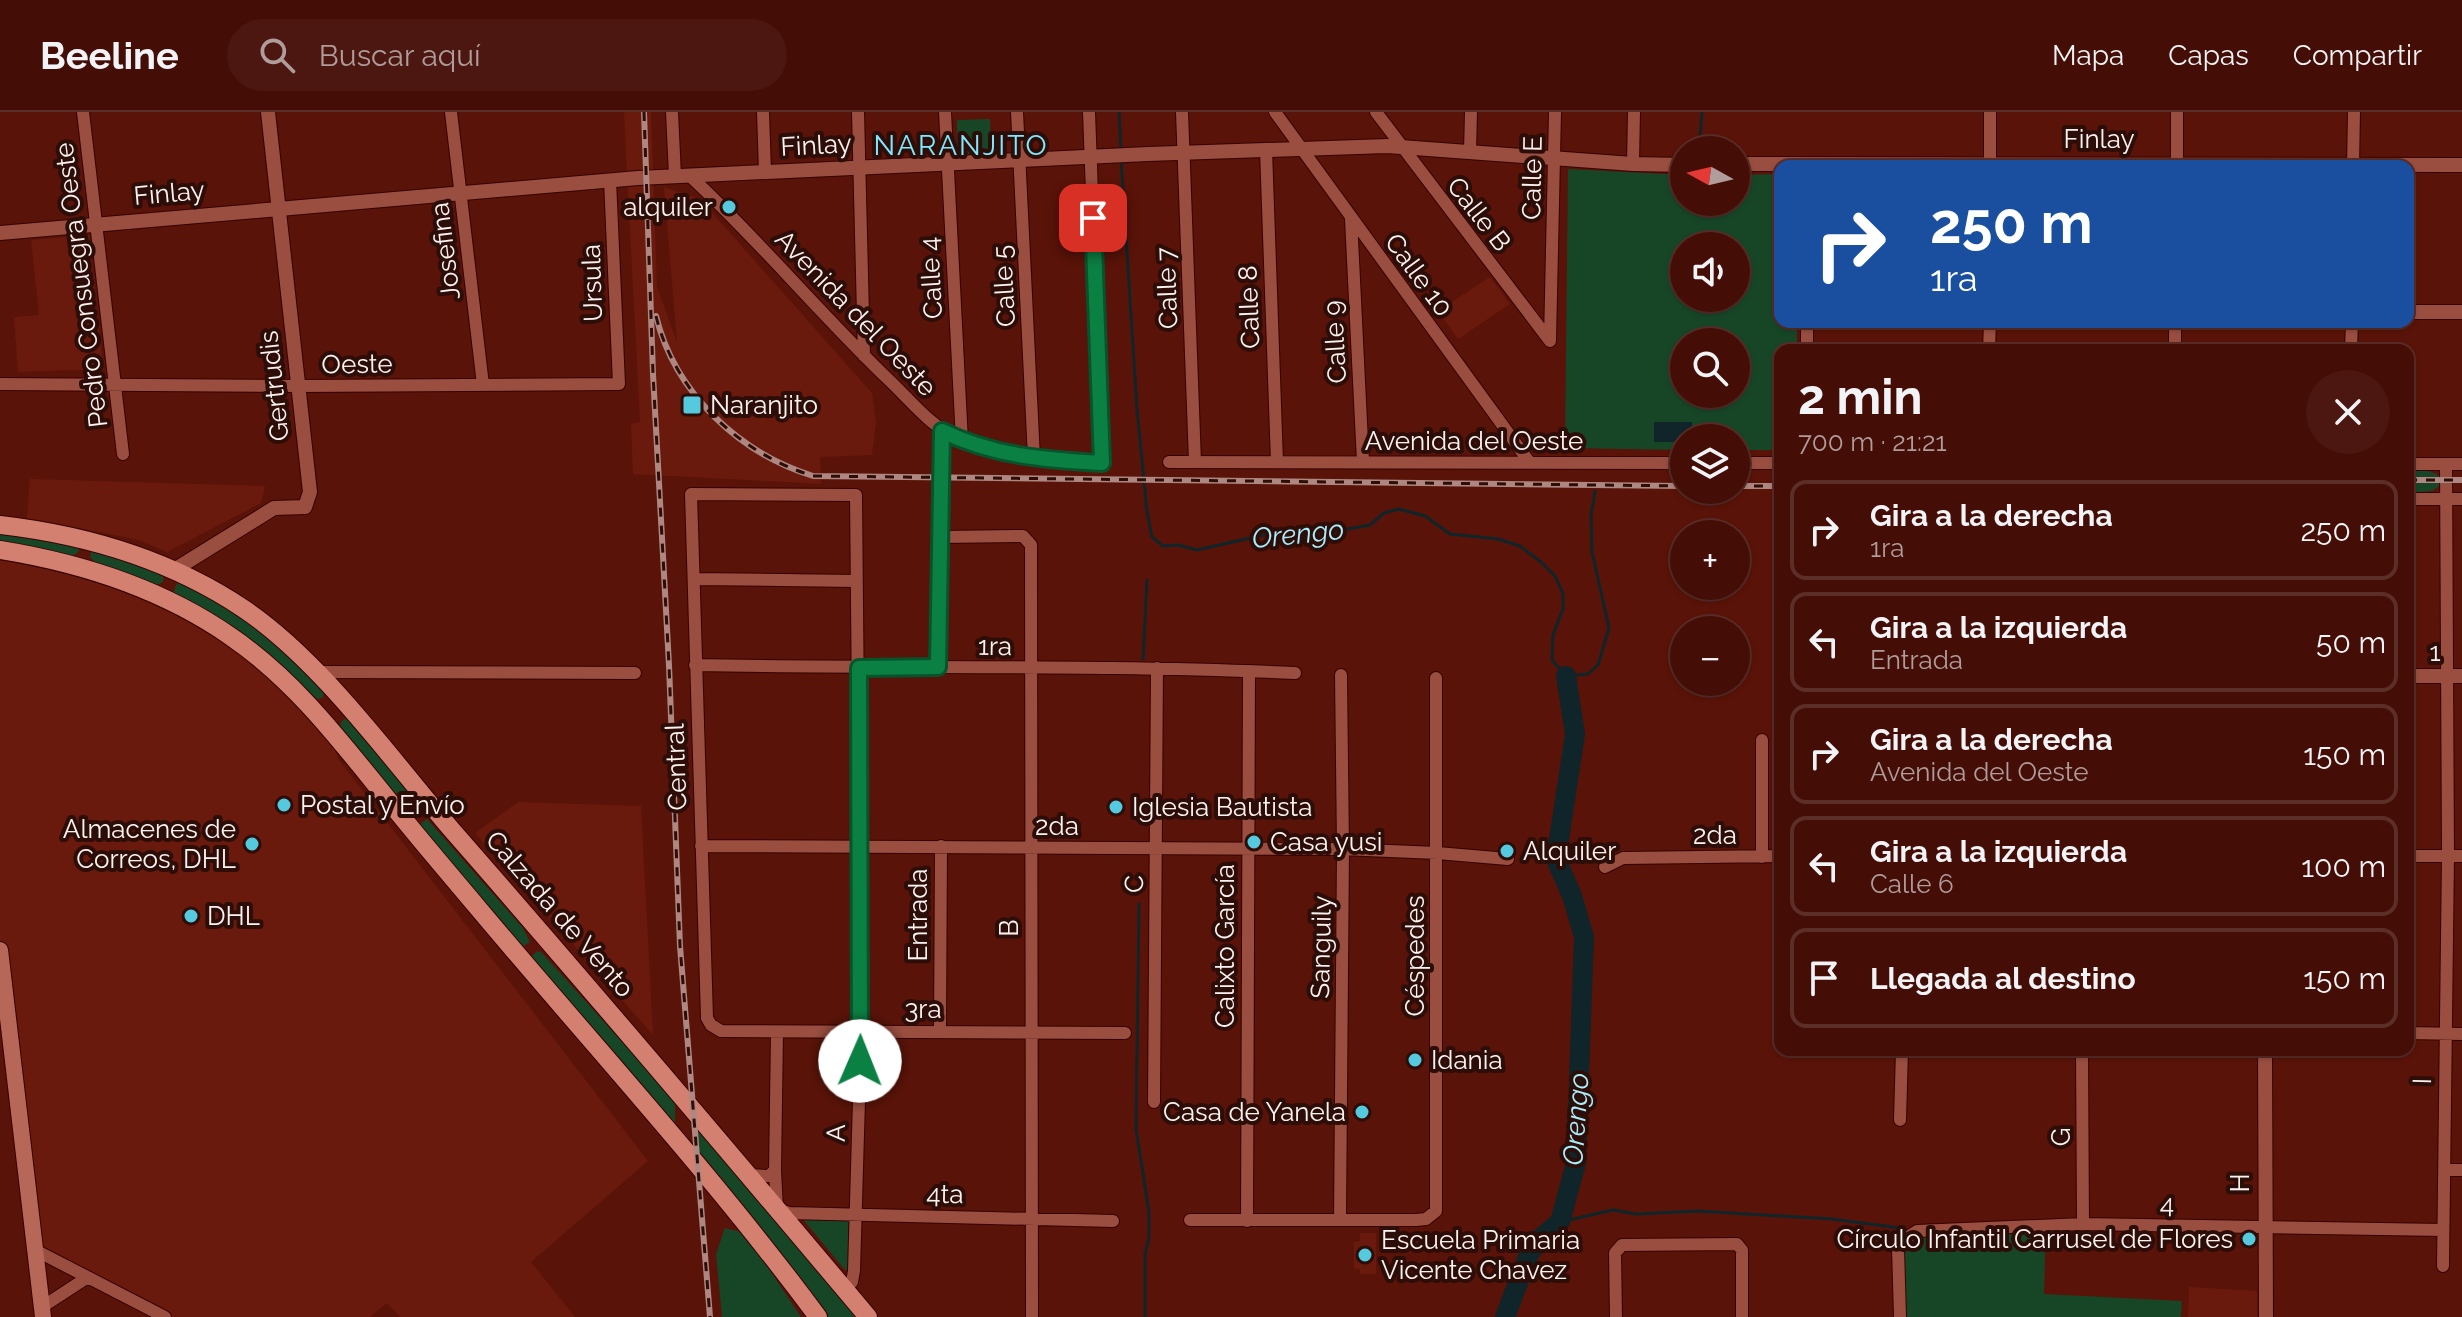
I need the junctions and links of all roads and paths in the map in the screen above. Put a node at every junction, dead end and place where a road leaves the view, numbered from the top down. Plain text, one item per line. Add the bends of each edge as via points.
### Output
1 (83, 112) edge
2 (268, 112) edge
3 (451, 112) edge
4 (672, 112) edge
5 (763, 112) edge
6 (858, 112) edge
7 (945, 112) edge
8 (1017, 112) edge
9 (1089, 112) edge
10 (1182, 112) edge
11 (1275, 112) edge
12 (1376, 112) edge
13 (1390, 112) edge
14 (1471, 112) edge
15 (1555, 112) edge
16 (1634, 112) edge
17 (1990, 112) edge
18 (2177, 112) edge
19 (2354, 112) edge
20 (1392, 141) junction
21 (1302, 149) junction
22 (1266, 150) junction
23 (1470, 152) junction
24 (1184, 153) junction
25 (1091, 157) junction
26 (1555, 158) junction
27 (1019, 160) junction
28 (1990, 160) edge
29 (2177, 160) edge
30 (2353, 160) edge
31 (947, 164) junction
32 (1633, 164) junction
33 (1750, 164) edge
34 (1774, 164) edge
35 (1670, 165) edge
36 (2414, 165) edge
37 (2462, 165) edge
38 (859, 167) junction
39 (765, 172) junction
40 (682, 176) junction
41 (610, 180) junction
42 (460, 193) junction
43 (278, 209) junction
44 (1351, 219) junction
45 (96, 223) junction
46 (0, 233) edge
47 (2414, 312) edge
48 (2462, 312) edge
49 (1550, 341) joint
50 (864, 356) junction
51 (0, 384) edge
52 (114, 384) junction
53 (619, 384) joint
54 (483, 385) junction
55 (299, 386) junction
56 (942, 431) junction
57 (962, 441) junction
58 (123, 454) dead end
59 (1034, 458) junction
60 (1169, 462) dead end
61 (1195, 462) junction
62 (1277, 462) junction
63 (1363, 462) junction
64 (1530, 463) junction
65 (1670, 463) edge
66 (1750, 463) edge
67 (1774, 463) edge
68 (2414, 464) edge
69 (2446, 464) junction
70 (2462, 464) edge
71 (856, 495) joint
72 (2414, 499) edge
73 (2447, 499) junction
74 (2462, 499) edge
75 (0, 525) edge
76 (942, 537) junction
77 (87, 539) junction
78 (0, 550) edge
79 (80, 567) junction
80 (174, 570) junction
81 (694, 579) junction
82 (856, 581) junction
83 (160, 597) junction
84 (695, 665) junction
85 (938, 667) junction
86 (859, 668) junction
87 (1032, 668) junction
88 (1157, 668) junction
89 (1249, 671) junction
90 (316, 672) junction
91 (635, 673) dead end
92 (1295, 673) dead end
93 (1341, 675) dead end
94 (2414, 676) edge
95 (2455, 676) edge
96 (1436, 678) dead end
97 (1762, 740) dead end
98 (426, 799) junction
99 (401, 817) junction
100 (701, 846) junction
101 (860, 846) junction
102 (941, 846) junction
103 (1157, 848) junction
104 (1031, 849) junction
105 (1248, 849) junction
106 (1343, 849) junction
107 (1437, 853) junction
108 (1774, 856) edge
109 (2414, 856) edge
110 (2448, 856) junction
111 (2462, 856) edge
112 (1762, 857) junction
113 (1508, 859) dead end
114 (1605, 867) dead end
115 (545, 937) junction
116 (0, 950) edge
117 (521, 959) junction
118 (721, 1031) joint
119 (861, 1031) junction
120 (940, 1031) junction
121 (1031, 1032) junction
122 (777, 1033) junction
123 (1125, 1033) dead end
124 (2414, 1033) edge
125 (2445, 1034) junction
126 (2462, 1034) edge
127 (1902, 1056) edge
128 (2082, 1056) edge
129 (2265, 1056) edge
130 (7, 1066) edge
131 (1154, 1102) dead end
132 (1900, 1120) dead end
133 (775, 1170) junction
134 (2444, 1170) junction
135 (2462, 1170) edge
136 (748, 1175) junction
137 (777, 1209) junction
138 (857, 1215) junction
139 (1031, 1217) junction
140 (1190, 1220) dead end
141 (1340, 1220) junction
142 (1113, 1221) dead end
143 (1247, 1221) junction
144 (2083, 1224) junction
145 (2264, 1228) junction
146 (2443, 1230) junction
147 (35, 1250) junction
148 (2443, 1266) dead end
149 (88, 1277) junction
150 (844, 1289) junction
151 (43, 1312) edge
152 (165, 1317) edge
153 (818, 1317) edge
154 (868, 1317) edge
155 (1032, 1317) edge
156 (1616, 1317) edge
157 (1742, 1317) edge
158 (1900, 1317) edge
159 (2266, 1317) edge

1 - 45 street, Pedro Consuegra Oeste
2 - 43 street, Gertrudis
3 - 42 street, Josefina
4 - 40 street
5 - 39 street
6 - 38 street
7 - 31 street, Calle 4
8 - 27 street, Calle 5
9 - 25 street
10 - 24 street, Calle 7
11 - 21 street, Calle 10
12 - 20 street, Calle B
13 - 20 street
14 - 23 street
15 - 26 street, Calle E
16 - 32 street
17 - 28 street
18 - 29 street
19 - 30 street
20 - 21 street, Finlay
20 - 23 street, Finlay
20 - 49 street, Calle B
21 - 22 street, Finlay
21 - 44 street, Calle 10
22 - 24 street, Finlay
22 - 62 street, Calle 8
23 - 26 street, Finlay
24 - 25 street, Finlay
24 - 61 street, Calle 7
25 - 27 street, Finlay
25 - 59 street, Avenida del Oeste via 1102,463
26 - 32 street, Finlay
26 - 49 street, Calle E
27 - 31 street, Finlay
27 - 59 street, Calle 5
31 - 38 street, Finlay
31 - 57 street, Calle 4
32 - 35 street, Finlay
33 - 34 street, Finlay
36 - 37 street, Finlay
38 - 39 street, Finlay
38 - 50 street
39 - 40 street, Finlay
40 - 41 street, Finlay
40 - 50 street, Avenida del Oeste
41 - 42 street, Finlay
41 - 53 street, Ursula
42 - 43 street, Finlay
42 - 54 street, Josefina
43 - 45 street, Finlay
43 - 55 street, Gertrudis
44 - 63 street, Calle 9
44 - 64 street, Calle 10
45 - 46 street, Finlay
45 - 52 street, Pedro Consuegra Oeste
47 - 48 street
50 - 56 street, Avenida del Oeste
51 - 52 street, Oeste
52 - 55 street, Oeste
52 - 58 street, Pedro Consuegra Oeste
53 - 54 street, Oeste
54 - 55 street, Oeste
55 - 80 street, Gertrudis via 310,492 305,507 274,508
56 - 57 street, Avenida del Oeste
56 - 76 street
57 - 59 street, Avenida del Oeste
60 - 61 street, Avenida del Oeste
61 - 62 street, Avenida del Oeste
62 - 63 street, Avenida del Oeste
63 - 64 street, Avenida del Oeste
64 - 65 street, Avenida del Oeste
66 - 67 street
68 - 69 street
69 - 70 street
69 - 73 street, I
71 - 81 street, Central via 691,494
71 - 82 street, A
72 - 73 street
73 - 74 street
73 - 95 street, I
75 - 77 main road, Calzada de Vento
76 - 85 street
76 - 87 street, B via 1029,539
77 - 79 main road
77 - 80 main road, Calzada de Vento
78 - 79 main road
79 - 83 main road
80 - 83 main road
80 - 90 main road, Calzada de Vento via 244,609
81 - 82 street
81 - 84 street, Central
82 - 86 street, A
83 - 99 main road via 231,636 270,667 322,718
84 - 86 street, 1ra
84 - 100 street, Central
85 - 86 street, 1ra
85 - 87 street, 1ra
86 - 101 street, A
87 - 88 street, 1ra
87 - 104 street, B
88 - 89 street, 1ra
88 - 103 street, C
89 - 92 street, 1ra
89 - 105 street, Calixto García
90 - 91 street
90 - 98 main road, Calzada de Vento
93 - 106 street, Sanguily
94 - 95 street, 1
95 - 110 street, I
96 - 107 street, Céspedes
97 - 112 street
98 - 99 main road
98 - 115 main road, Calzada de Vento
99 - 117 main road
100 - 101 street, 2da
100 - 118 street, Central via 707,1018
101 - 102 street, 2da
101 - 119 street, A
102 - 104 street, 2da
102 - 120 street, Entrada
103 - 104 street, 2da
103 - 105 street, 2da
103 - 131 street, C
104 - 121 street, B
105 - 106 street, 2da
105 - 143 street, Calixto García
106 - 107 street, 2da
106 - 141 street, Sanguily
107 - 113 street, 2da
107 - 141 street, Céspedes via 1438,1204 1433,1215 1416,1220
108 - 112 street, 2da
109 - 110 street
110 - 111 street
110 - 125 street, I
112 - 114 street, 2da via 1623,858
115 - 117 main road
115 - 136 main road, Calzada de Vento
116 - 130 main road
117 - 153 main road via 686,1149
118 - 122 street, 3ra
119 - 120 street, 3ra
119 - 122 street, 3ra
119 - 138 street, A
120 - 121 street, 3ra
121 - 123 street, 3ra
121 - 139 street, B
122 - 133 street
124 - 125 street
125 - 126 street
125 - 134 street, I
127 - 132 street
128 - 144 street, G
129 - 145 street, H
130 - 147 main road
133 - 136 street via 769,1176
133 - 137 street
134 - 135 street
134 - 146 street, I
136 - 137 main road, Calzada de Vento
137 - 138 street, 4ta
137 - 150 main road, Calzada de Vento
138 - 139 street, 4ta
138 - 150 street, A via 854,1271
139 - 142 street, 4ta
139 - 155 street, B
140 - 143 street
141 - 143 street
144 - 145 street, 4
144 - 158 street, 4 via 1917,1231 1898,1248
145 - 146 street, 4
145 - 159 street, H
146 - 148 street, I
147 - 149 street
147 - 151 main road
149 - 151 street
149 - 152 street
150 - 154 main road, Calzada de Vento
156 - 157 street via 1615,1253 1622,1245 1737,1244 1742,1250

